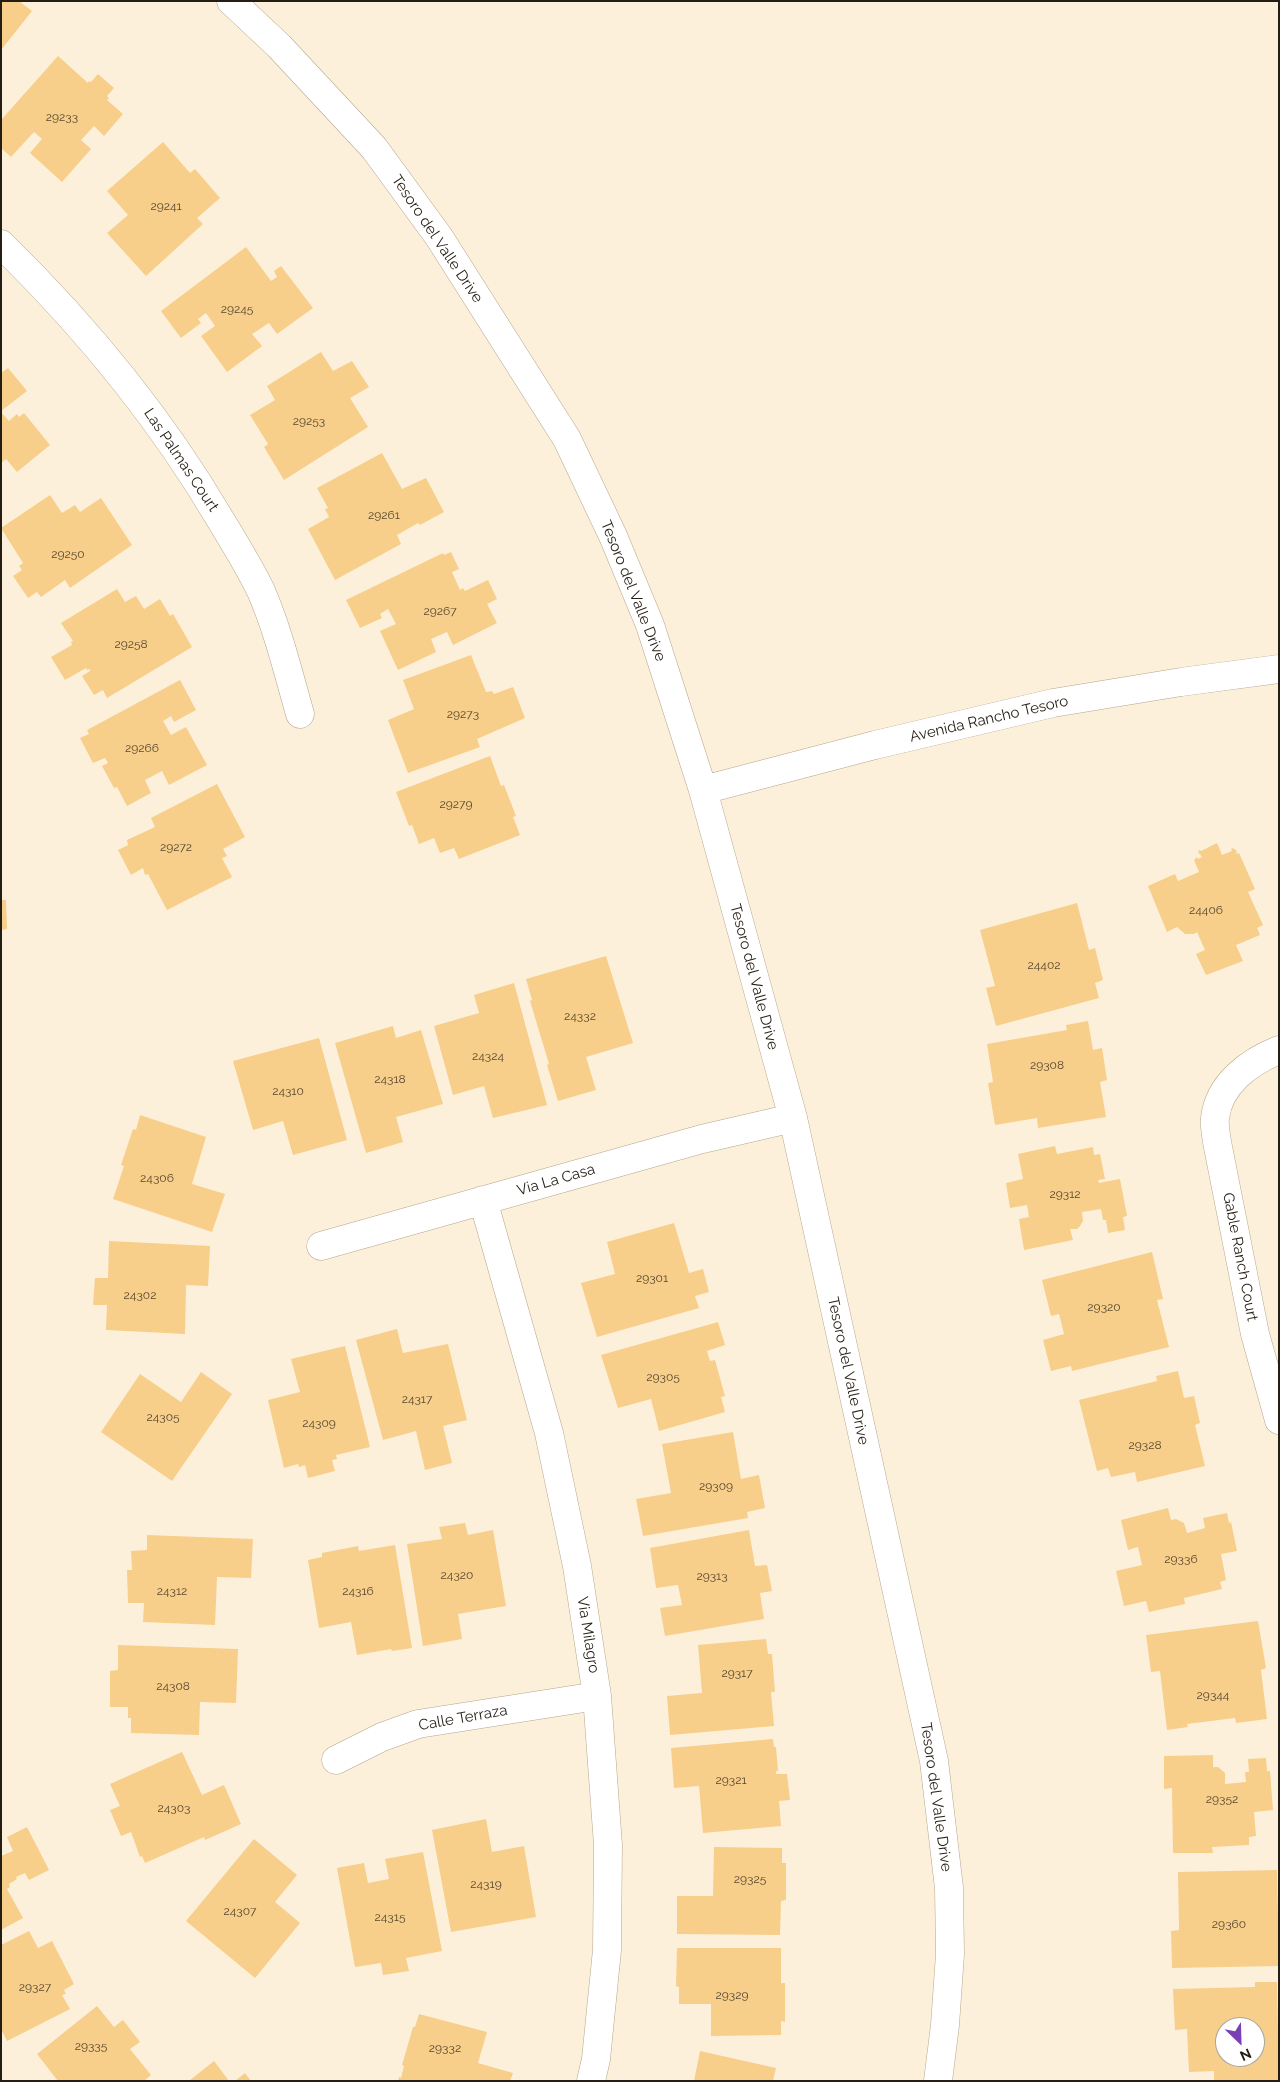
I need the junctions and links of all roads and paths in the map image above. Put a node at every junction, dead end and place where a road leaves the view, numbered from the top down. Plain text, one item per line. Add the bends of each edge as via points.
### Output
1 (231, 1) edge
2 (1, 244) edge
3 (1279, 669) edge
4 (300, 714) dead end
5 (703, 790) junction
6 (1279, 1050) edge
7 (793, 1118) junction
8 (483, 1200) junction
9 (321, 1246) dead end
10 (1279, 1420) edge
11 (597, 1696) junction
12 (336, 1760) dead end
13 (591, 2081) edge
14 (938, 2081) edge

1 - 5 street, Tesoro del Valle Drive via 279,46 374,148 439,237 567,439 650,625
2 - 4 street, Las Palmas Court via 94,341 156,421 200,486 260,590 275,626
3 - 5 street, Avenida Rancho Tesoro via 1053,703
5 - 7 street, Tesoro del Valle Drive
6 - 10 street, Gable Ranch Court via 1253,1062 1236,1076 1224,1093 1215,1118 1216,1142 1256,1334
7 - 8 street, Via La Casa via 702,1139
7 - 14 street, Tesoro del Valle Drive via 934,1761 949,1888 950,1954
8 - 9 street, Via La Casa
8 - 11 street, Via Milagro via 549,1433 577,1566
11 - 12 street, Calle Terraza via 418,1724 382,1737
11 - 13 street, Via Milagro via 608,1846 607,1950

